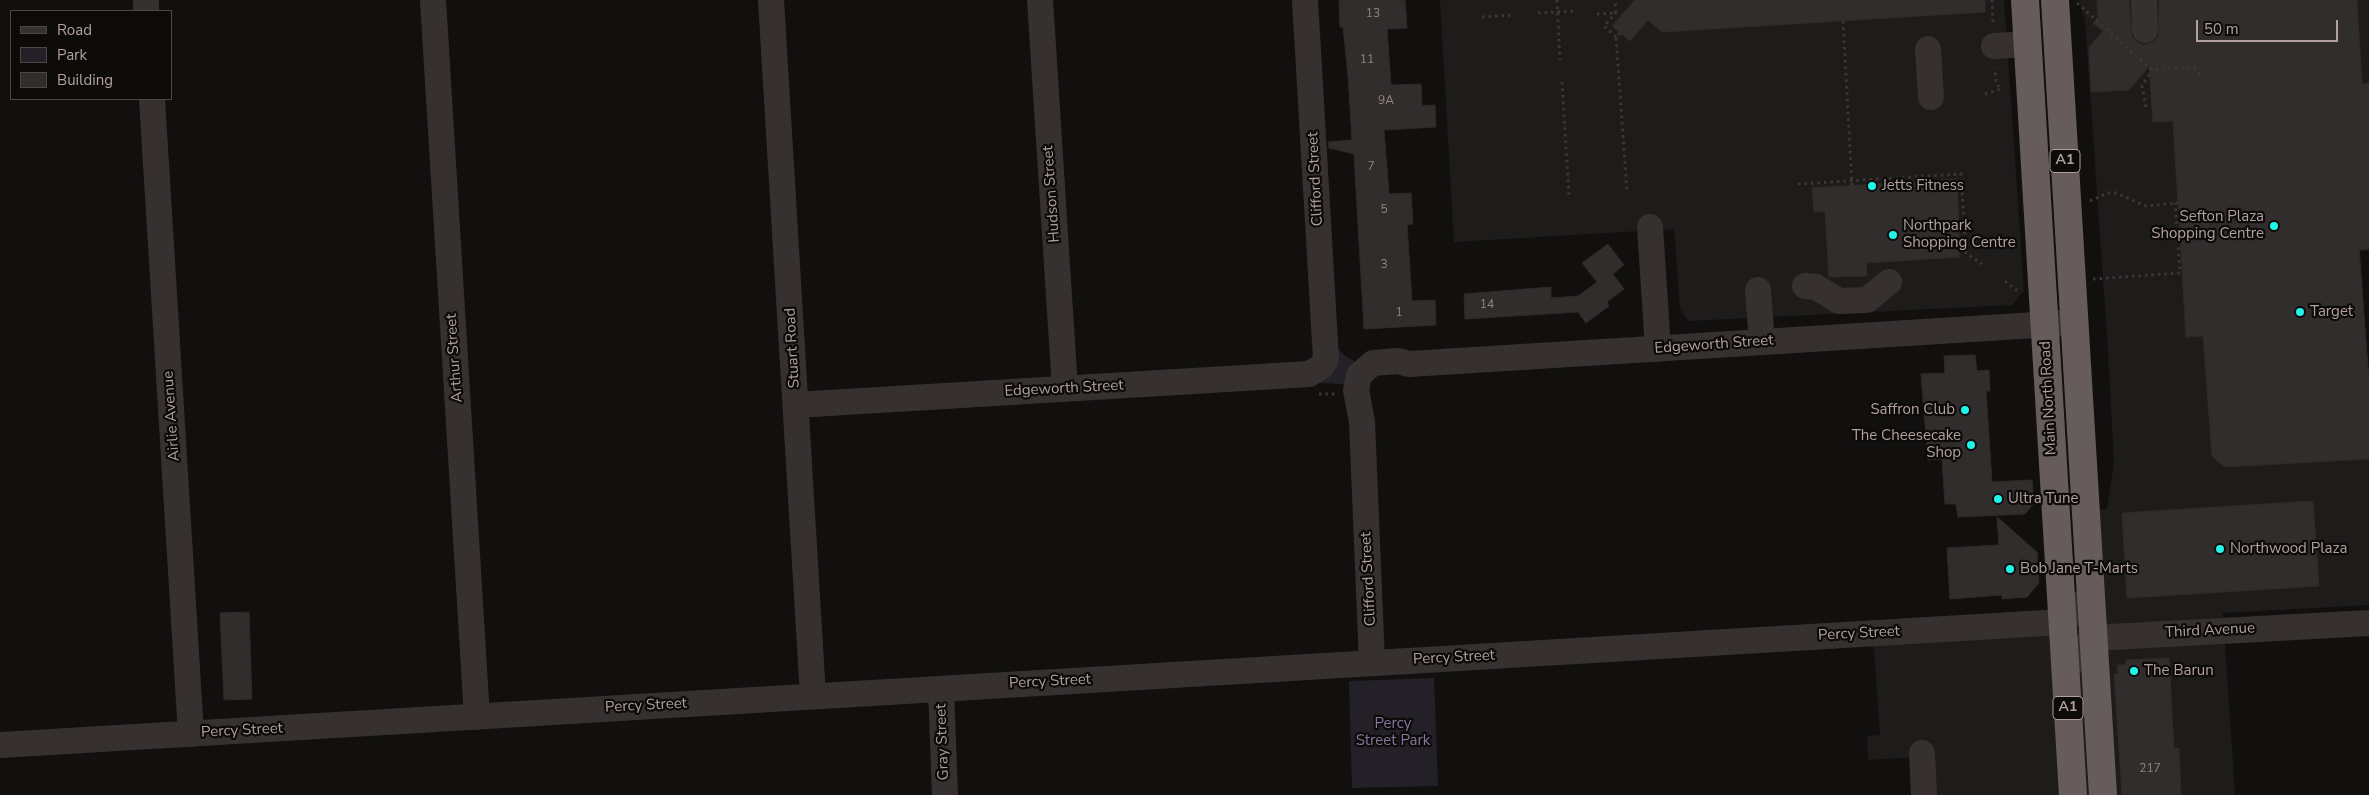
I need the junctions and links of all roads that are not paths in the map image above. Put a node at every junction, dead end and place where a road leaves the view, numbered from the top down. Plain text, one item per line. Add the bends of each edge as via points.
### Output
1 (432, 0) edge
2 (772, 0) edge
3 (1040, 0) edge
4 (1305, 0) edge
5 (2025, 0) edge
6 (2055, 0) edge
7 (2144, 0) edge
8 (2145, 30) dead end
9 (2028, 44) junction
10 (1994, 46) road end
11 (1928, 49) dead end
12 (1931, 97) dead end
13 (152, 100) edge
14 (1650, 227) dead end
15 (1889, 282) dead end
16 (1805, 286) dead end
17 (1758, 290) dead end
18 (2075, 322) junction
19 (2044, 324) junction
20 (1762, 342) junction
21 (1658, 349) junction
22 (1326, 359) joint
23 (1359, 375) joint
24 (1065, 389) junction
25 (796, 405) junction
26 (2091, 596) junction
27 (2062, 622) junction
28 (2369, 623) edge
29 (2093, 638) junction
30 (1372, 663) junction
31 (2065, 670) junction
32 (941, 689) junction
33 (813, 696) junction
34 (477, 716) junction
35 (191, 734) junction
36 (0, 745) edge
37 (1922, 753) dead end
38 (945, 795) edge
39 (1924, 795) edge
40 (2073, 795) edge
41 (2102, 795) edge

1 - 34 street, Arthur Street
2 - 25 street, Stuart Road
3 - 24 street, Hudson Street
4 - 22 street, Clifford Street
5 - 9 highway, Main North Road / A1
6 - 18 highway, Main North Road / A1
7 - 8 street
9 - 10 street
9 - 19 highway, Main North Road / A1
11 - 12 street
13 - 35 street, Airlie Avenue
14 - 21 street
15 - 16 street via 1867,300 1838,301 1816,287
17 - 20 street
18 - 19 street, Edgeworth Street
18 - 26 highway, Main North Road / A1
19 - 20 street, Edgeworth Street
19 - 27 highway, Main North Road / A1
20 - 21 street, Edgeworth Street
21 - 23 street, Edgeworth Street via 1409,364 1398,361 1373,363
22 - 24 street, Edgeworth Street via 1321,367 1308,374
23 - 30 street, Clifford Street via 1356,390 1362,422
24 - 25 street, Edgeworth Street
25 - 33 street, Stuart Road
26 - 27 street
26 - 29 highway, Main North Road / A1
27 - 30 street, Percy Street
27 - 31 highway, Main North Road / A1
28 - 29 street, Third Avenue
29 - 31 street
29 - 41 highway, Main North Road / A1
30 - 32 street, Percy Street
31 - 40 highway, Main North Road / A1
32 - 33 street, Percy Street
32 - 38 street, Gray Street
33 - 34 street, Percy Street
34 - 35 street, Percy Street
35 - 36 street, Percy Street
37 - 39 street

